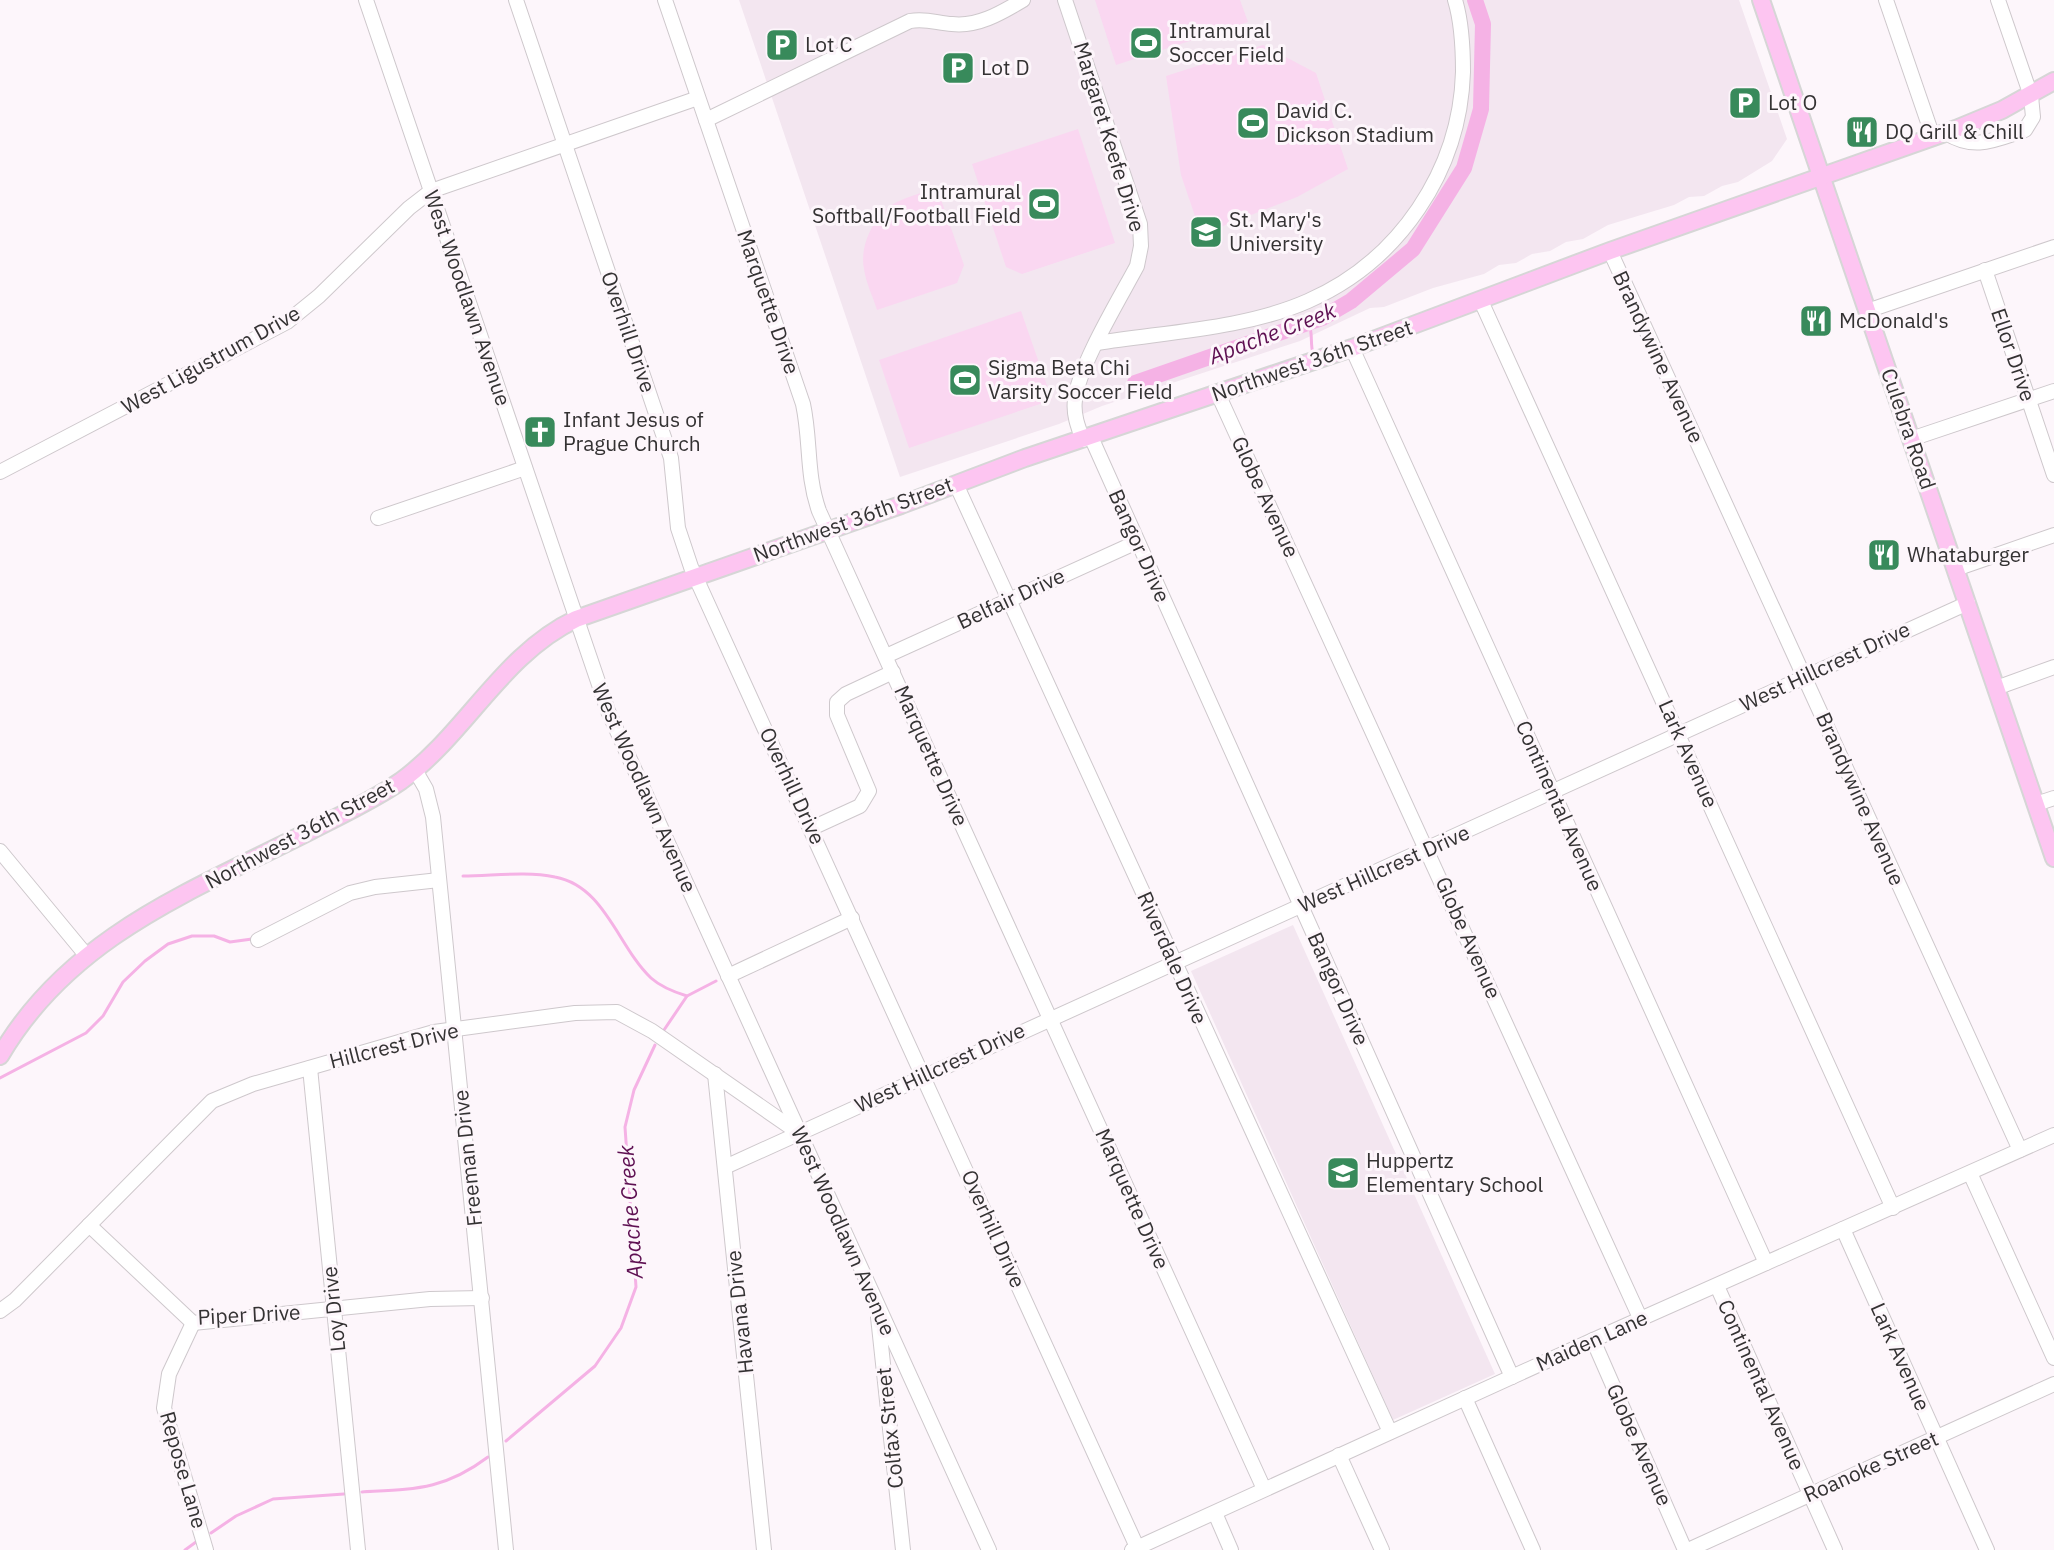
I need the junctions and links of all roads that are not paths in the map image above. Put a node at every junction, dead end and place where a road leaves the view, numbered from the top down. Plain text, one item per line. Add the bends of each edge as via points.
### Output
1 (366, 0) edge
2 (516, 0) edge
3 (665, 0) edge
4 (1023, 0) edge
5 (1065, 0) edge
6 (1455, 0) edge
7 (1886, 0) edge
8 (1998, 0) edge
9 (1764, 1) edge
10 (2054, 81) edge
11 (2031, 96) junction
12 (698, 98) junction
13 (706, 120) junction
14 (1940, 135) junction
15 (565, 143) junction
16 (1821, 177) junction
17 (431, 191) junction
18 (2054, 247) edge
19 (1610, 251) junction
20 (1985, 270) junction
21 (1481, 301) junction
22 (1867, 311) junction
23 (1097, 343) junction
24 (1352, 348) junction
25 (2054, 391) edge
26 (1218, 394) junction
27 (2028, 400) junction
28 (1087, 439) junction
29 (1911, 439) junction
30 (525, 468) junction
31 (0, 472) edge
32 (2054, 475) edge
33 (956, 484) junction
34 (378, 518) dead end
35 (827, 530) junction
36 (2054, 535) edge
37 (1137, 542) junction
38 (1956, 569) junction
39 (695, 576) junction
40 (1011, 599) junction
41 (1968, 603) junction
42 (576, 619) junction
43 (886, 656) junction
44 (2054, 668) edge
45 (893, 672) junction
46 (1804, 676) junction
47 (1996, 688) junction
48 (1679, 734) junction
49 (415, 770) junction
50 (1552, 793) junction
51 (2054, 798) edge
52 (2036, 804) junction
53 (812, 828) junction
54 (1428, 849) junction
55 (0, 851) edge
56 (2054, 858) edge
57 (439, 880) junction
58 (1301, 907) junction
59 (852, 918) junction
60 (258, 940) dead end
61 (86, 955) junction
62 (1174, 963) junction
63 (728, 976) junction
64 (1049, 1018) junction
65 (456, 1028) junction
66 (0, 1056) edge
67 (310, 1068) junction
68 (715, 1074) junction
69 (924, 1077) junction
70 (798, 1132) junction
71 (2054, 1135) edge
72 (2020, 1150) junction
73 (724, 1167) junction
74 (1970, 1173) junction
75 (1893, 1208) junction
76 (88, 1225) junction
77 (1843, 1229) junction
78 (1766, 1263) junction
79 (1717, 1286) junction
80 (482, 1298) junction
81 (877, 1305) junction
82 (335, 1309) junction
83 (0, 1311) edge
84 (1641, 1320) junction
85 (193, 1323) junction
86 (1593, 1340) junction
87 (2054, 1358) edge
88 (1512, 1377) junction
89 (2054, 1384) edge
90 (1465, 1398) junction
91 (1390, 1432) junction
92 (1937, 1437) junction
93 (1339, 1455) junction
94 (1264, 1489) junction
95 (1810, 1494) junction
96 (1215, 1513) junction
97 (1135, 1549) edge
98 (206, 1550) edge
99 (358, 1550) edge
100 (506, 1550) edge
101 (765, 1550) edge
102 (903, 1550) edge
103 (989, 1550) edge
104 (1232, 1550) edge
105 (1382, 1550) edge
106 (1533, 1550) edge
107 (1687, 1550) edge
108 (1835, 1550) edge
109 (1988, 1550) edge

1 - 17 street, West Woodlawn Avenue
2 - 15 street, Overhill Drive
3 - 12 street, Marquette Drive
4 - 13 street via 994,16 968,24 953,25 925,18 910,21
5 - 23 street, Margaret Keefe Drive via 1140,224 1137,266
6 - 23 street via 1463,56 1457,125 1429,194 1381,254 1307,301 1254,319
7 - 14 street
8 - 11 street
9 - 16 main road, Culebra Road
10 - 11 main road, Northwest 36th Street
11 - 14 main road, Northwest 36th Street
11 - 14 street via 2033,117 2025,130 1974,145
12 - 13 street, Marquette Drive
12 - 15 street, West Ligustrum Drive
13 - 35 street, Marquette Drive via 803,404 809,476
14 - 16 main road, Northwest 36th Street
15 - 17 street, West Ligustrum Drive
15 - 39 street, Overhill Drive via 671,458 678,528
16 - 19 main road, Northwest 36th Street
16 - 22 main road, Culebra Road
17 - 30 street, West Woodlawn Avenue
17 - 31 street, West Ligustrum Drive via 288,322
18 - 20 street
19 - 21 main road, Northwest 36th Street
19 - 46 street, Brandywine Avenue
20 - 22 street
20 - 27 street, Ellor Drive
21 - 24 main road, Northwest 36th Street
21 - 48 street, Lark Avenue
22 - 29 main road, Culebra Road
23 - 28 street, Margaret Keefe Drive via 1080,378 1075,400 1075,419
24 - 26 main road, Northwest 36th Street
24 - 50 street, Continental Avenue
25 - 27 street
26 - 28 main road, Northwest 36th Street
26 - 54 street, Globe Avenue
27 - 29 street
27 - 32 street, Ellor Drive
28 - 33 main road, Northwest 36th Street
28 - 37 street, Bangor Drive
29 - 38 main road, Culebra Road
30 - 34 street
30 - 42 street, West Woodlawn Avenue
33 - 35 main road, Northwest 36th Street
33 - 40 street, Riverdale Drive
35 - 39 main road, Northwest 36th Street
35 - 43 street, Marquette Drive
36 - 38 street
37 - 40 street, Belfair Drive
37 - 58 street, Bangor Drive
38 - 41 main road, Culebra Road
39 - 42 main road, Northwest 36th Street
39 - 53 street, Overhill Drive
40 - 43 street, Belfair Drive
40 - 62 street, Riverdale Drive
41 - 46 street, West Hillcrest Drive
41 - 47 main road, Culebra Road
42 - 49 main road, Northwest 36th Street via 528,650
42 - 63 street, West Woodlawn Avenue via 608,711
43 - 45 street, Marquette Drive
44 - 47 street
45 - 53 street via 837,702 837,715 869,791 860,806
45 - 64 street, Marquette Drive
46 - 48 street, West Hillcrest Drive
46 - 72 street, Brandywine Avenue
47 - 52 main road, Culebra Road
48 - 50 street, West Hillcrest Drive
48 - 75 street, Lark Avenue
49 - 57 street, Freeman Drive via 426,789 433,817
49 - 61 main road, Northwest 36th Street via 363,804 134,921
50 - 54 street, West Hillcrest Drive
50 - 78 street, Continental Avenue
51 - 52 street
52 - 56 main road, Culebra Road
53 - 59 street, Overhill Drive
54 - 58 street, West Hillcrest Drive
54 - 84 street, Globe Avenue
55 - 61 street
57 - 60 street via 350,893
57 - 65 street, Freeman Drive
58 - 62 street, West Hillcrest Drive
58 - 88 street, Bangor Drive
59 - 63 street
59 - 69 street, Overhill Drive
61 - 66 main road, Northwest 36th Street via 30,1011
62 - 64 street, West Hillcrest Drive
62 - 91 street, Riverdale Drive
63 - 70 street, West Woodlawn Avenue
64 - 69 street, West Hillcrest Drive
64 - 94 street, Marquette Drive
65 - 67 street, Hillcrest Drive
65 - 68 street, Hillcrest Drive via 575,1013 617,1012 640,1023
65 - 80 street, Freeman Drive
67 - 76 street, Hillcrest Drive via 253,1084 212,1101
67 - 82 street, Loy Drive
68 - 70 street, Hillcrest Drive
68 - 73 street, Havana Drive
69 - 70 street, West Hillcrest Drive
69 - 97 street, Overhill Drive
70 - 73 street
70 - 81 street, West Woodlawn Avenue
71 - 72 street, Maiden Lane
72 - 74 street, Maiden Lane
73 - 101 street, Havana Drive
74 - 75 street, Maiden Lane
74 - 87 street
75 - 77 street, Maiden Lane
76 - 83 street, Hillcrest Drive
76 - 85 street, Piper Drive
77 - 78 street, Maiden Lane
77 - 92 street, Lark Avenue
78 - 79 street, Maiden Lane
79 - 84 street, Maiden Lane
79 - 95 street, Continental Avenue
80 - 82 street, Piper Drive via 461,1296
80 - 100 street, Freeman Drive
81 - 102 street, Colfax Street
81 - 103 street, West Woodlawn Avenue
82 - 85 street, Piper Drive
82 - 99 street, Loy Drive
84 - 86 street, Maiden Lane
85 - 98 street, Repose Lane via 169,1374 164,1408
86 - 88 street, Maiden Lane
86 - 107 street, Globe Avenue
88 - 90 street, Maiden Lane
89 - 92 street, Roanoke Street
90 - 91 street, Maiden Lane
90 - 106 street
91 - 93 street, Maiden Lane
92 - 95 street, Roanoke Street
92 - 109 street, Lark Avenue
93 - 94 street, Maiden Lane
93 - 105 street
94 - 96 street, Maiden Lane
95 - 107 street, Roanoke Street
95 - 108 street, Continental Avenue
96 - 97 street, Maiden Lane
96 - 104 street

